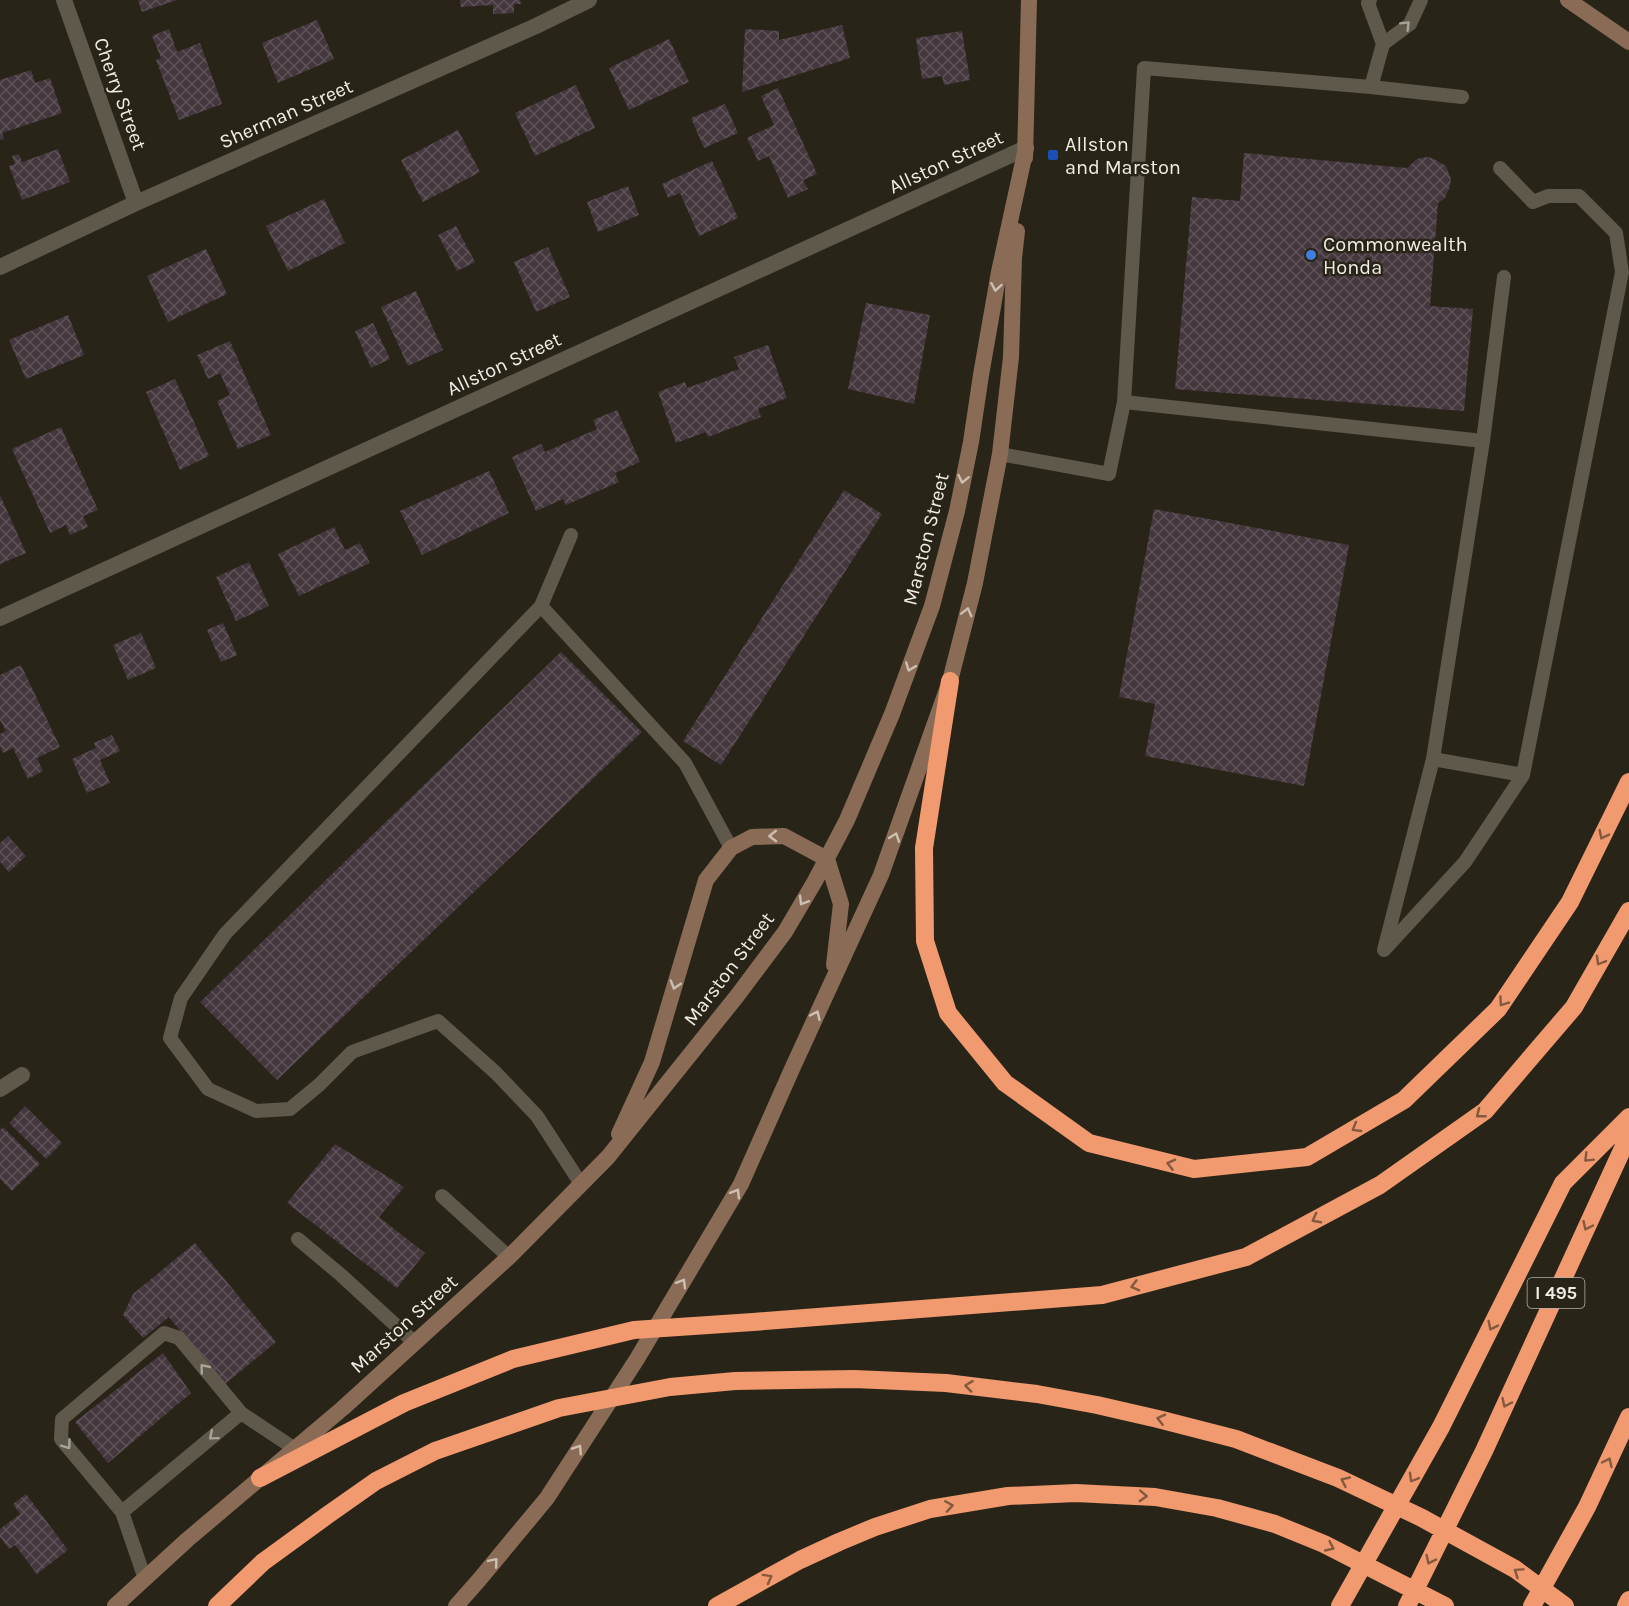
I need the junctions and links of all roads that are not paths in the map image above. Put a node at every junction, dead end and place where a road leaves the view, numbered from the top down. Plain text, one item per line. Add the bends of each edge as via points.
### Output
1 (64, 0) edge
2 (589, 0) edge
3 (1029, 0) edge
4 (1370, 0) edge
5 (1421, 0) edge
6 (1568, 0) edge
7 (1629, 42) edge
8 (1383, 44) junction
9 (1371, 87) junction
10 (1462, 97) dead end
11 (1026, 148) junction
12 (1500, 168) dead end
13 (136, 203) junction
14 (0, 267) edge
15 (1504, 277) dead end
16 (1124, 402) junction
17 (1483, 441) junction
18 (1000, 454) junction
19 (571, 535) dead end
20 (542, 606) junction
21 (0, 618) edge
22 (950, 681) junction
23 (1433, 759) junction
24 (1522, 775) junction
25 (1629, 782) edge
26 (731, 848) junction
27 (827, 858) junction
28 (1629, 911) edge
29 (832, 981) junction
30 (22, 1075) dead end
31 (0, 1089) edge
32 (1629, 1117) edge
33 (1629, 1134) edge
34 (608, 1157) junction
35 (582, 1184) junction
36 (442, 1196) dead end
37 (298, 1239) dead end
38 (509, 1257) junction
39 (415, 1343) junction
40 (241, 1413) junction
41 (1629, 1417) edge
42 (295, 1449) junction
43 (260, 1478) junction
44 (122, 1512) junction
45 (145, 1579) junction
46 (1629, 1600) edge
47 (115, 1606) edge
48 (217, 1606) edge
49 (456, 1606) edge
50 (717, 1606) edge
51 (1340, 1606) edge
52 (1407, 1606) edge
53 (1445, 1606) edge
54 (1532, 1606) edge
55 (1565, 1606) edge
56 (1626, 1606) edge

1 - 13 street, Cherry Street
2 - 13 street, Sherman Street
3 - 11 main road, Marston Street
4 - 8 lane
8 -> 5 lane via 1410,24
6 - 7 main road
8 - 9 lane
9 - 10 lane
9 - 16 lane via 1144,68
11 - 18 main road, Marston Street
11 - 21 street, Allston Street
11 -> 27 main road, Marston Street via 999,272 972,442 932,606 892,714
12 - 24 lane via 1533,202 1548,196 1579,196 1616,233 1622,272
13 - 14 street, Sherman Street
15 - 17 lane
16 - 17 lane
16 - 18 lane via 1109,474
17 - 23 lane
22 -> 18 main road, Marston Street via 975,583
19 - 20 lane
20 - 26 lane via 685,763
20 - 35 lane via 225,934 181,998 170,1038 208,1089 256,1111 290,1109 352,1052 438,1021 537,1116
25 -> 22 highway via 1570,902 1498,1010 1404,1100 1306,1157 1194,1169 1089,1143 1005,1083 948,1013 925,941 924,848
29 -> 22 main road, Marston Street via 881,875
23 - 24 lane
23 - 24 lane via 1384,950 1465,862
27 -> 26 main road via 784,836 752,837
26 -> 34 main road via 706,880 651,1062
27 - 29 main road via 841,904
27 -> 34 main road, Marston Street via 785,932
28 -> 43 highway via 1574,1007 1485,1111 1380,1185 1246,1257 1102,1295 634,1330 513,1359 404,1402
49 -> 29 main road, Marston Street via 547,1498 637,1359 741,1184
30 - 31 street
32 -> 51 highway via 1563,1183 1442,1427
33 -> 52 highway, I 495 via 1484,1452
34 - 35 main road, Marston Street
35 - 38 main road, Marston Street
36 - 38 lane
37 - 39 lane
38 - 39 main road, Marston Street
39 - 42 main road, Marston Street
40 - 42 lane
40 -> 44 lane
40 -> 44 lane via 179,1338 164,1334 62,1419 61,1438
54 -> 41 highway via 1587,1507
42 - 43 main road, Marston Street
43 - 45 main road, Marston Street
44 - 45 lane
45 - 47 main road, Marston Street
46 - 56 highway
55 -> 48 highway via 1515,1569 1422,1518 1338,1478 1236,1439 1037,1394 945,1383 854,1379 735,1381 670,1388 559,1408 435,1452 367,1488 263,1562
50 -> 53 highway via 839,1542 930,1509 1008,1496 1076,1493 1155,1497 1275,1524 1324,1544

